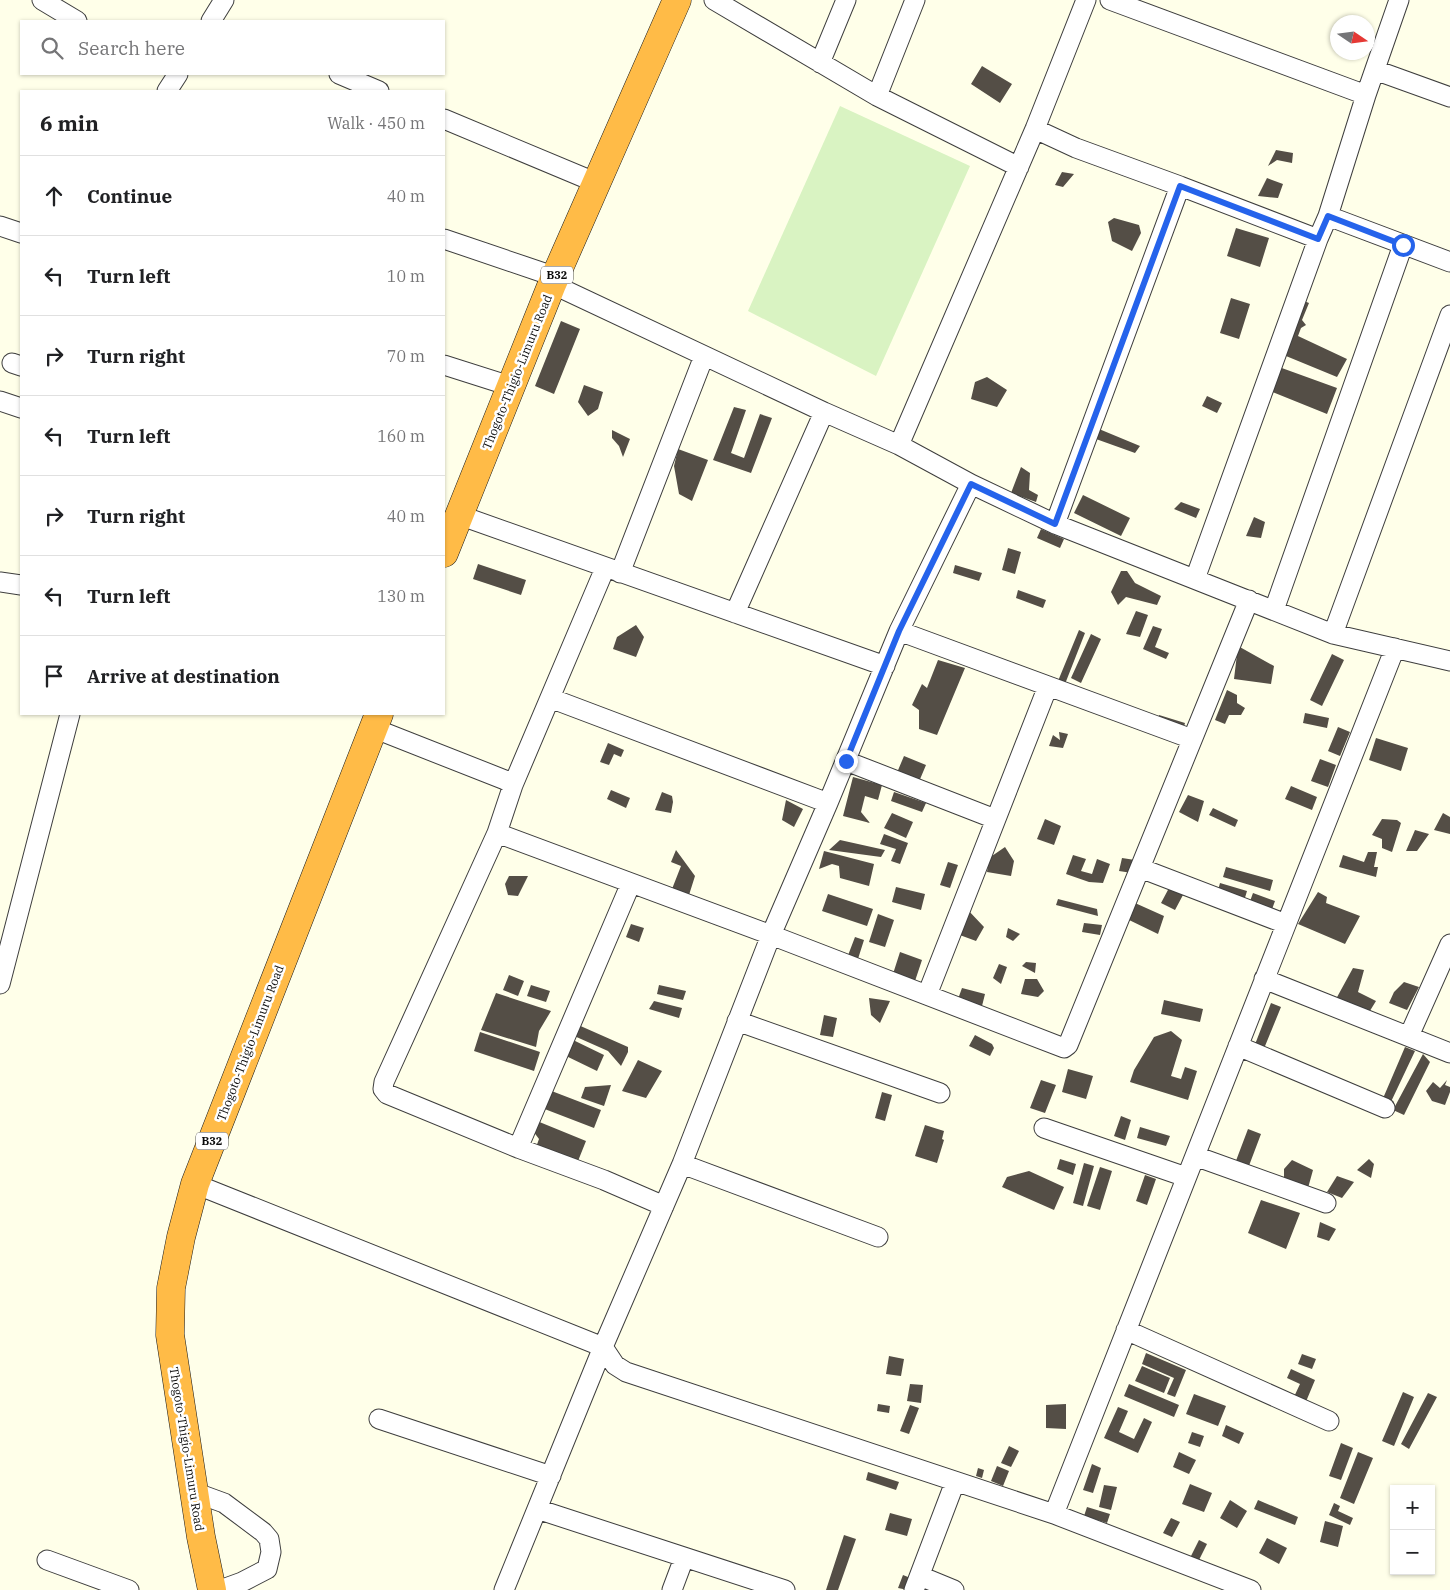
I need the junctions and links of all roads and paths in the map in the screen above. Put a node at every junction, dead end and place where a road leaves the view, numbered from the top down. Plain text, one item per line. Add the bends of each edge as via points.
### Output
1 (42, 0) edge
2 (224, 0) edge
3 (677, 0) edge
4 (714, 0) edge
5 (846, 0) edge
6 (914, 0) edge
7 (1086, 0) edge
8 (1110, 0) edge
9 (1399, 0) edge
10 (75, 20) edge
11 (214, 20) edge
12 (820, 63) junction
13 (1375, 70) junction
14 (341, 75) edge
15 (377, 90) edge
16 (1366, 95) junction
17 (877, 96) junction
18 (1450, 97) edge
19 (445, 119) edge
20 (1035, 129) junction
21 (1019, 166) junction
22 (597, 182) junction
23 (1180, 186) junction
24 (1328, 216) junction
25 (0, 226) edge
26 (20, 233) edge
27 (445, 239) edge
28 (1318, 239) junction
29 (1403, 245) junction
30 (1450, 262) edge
31 (554, 281) junction
32 (1450, 315) edge
33 (1444, 351) edge
34 (704, 356) junction
35 (445, 365) edge
36 (510, 386) junction
37 (0, 401) edge
38 (20, 408) edge
39 (824, 412) junction
40 (899, 445) junction
41 (971, 484) junction
42 (459, 516) junction
43 (1055, 524) junction
44 (445, 551) edge
45 (613, 571) junction
46 (1195, 579) junction
47 (0, 582) edge
48 (20, 585) edge
49 (1249, 600) junction
50 (1274, 610) junction
51 (735, 613) junction
52 (899, 631) junction
53 (1333, 634) junction
54 (1395, 648) junction
55 (1450, 660) edge
56 (885, 666) junction
57 (1048, 686) junction
58 (550, 698) junction
59 (70, 715) edge
60 (376, 721) edge
61 (1192, 739) junction
62 (846, 761) junction
63 (513, 785) junction
64 (828, 803) junction
65 (995, 819) junction
66 (497, 833) junction
67 (1140, 868) junction
68 (631, 883) junction
69 (1286, 924) junction
70 (771, 935) junction
71 (1450, 944) edge
72 (1264, 979) junction
73 (0, 984) edge
74 (927, 996) junction
75 (737, 1021) junction
76 (1409, 1036) junction
77 (1238, 1046) junction
78 (1450, 1053) edge
79 (940, 1093) dead end
80 (1385, 1108) dead end
81 (1044, 1128) dead end
82 (518, 1148) junction
83 (1195, 1156) junction
84 (682, 1164) junction
85 (1186, 1177) junction
86 (195, 1184) junction
87 (1326, 1203) dead end
88 (664, 1206) junction
89 (878, 1237) dead end
90 (1126, 1330) junction
91 (603, 1347) junction
92 (379, 1418) dead end
93 (1328, 1421) dead end
94 (551, 1476) junction
95 (956, 1482) junction
96 (194, 1492) junction
97 (537, 1510) junction
98 (1054, 1514) junction
99 (684, 1558) junction
100 (47, 1560) dead end
101 (917, 1583) edge
102 (129, 1590) edge
103 (212, 1590) edge
104 (220, 1590) edge
105 (504, 1590) edge
106 (672, 1590) edge
107 (785, 1590) edge
108 (954, 1590) edge
109 (1250, 1590) edge

1 - 10 street
2 - 11 street
3 - 22 highway, Thogoto-Thigio-Limuru Road / B32
4 - 12 street
5 - 12 street
6 - 17 street
7 - 20 street
8 - 16 street
9 - 13 street
12 - 17 street
13 - 16 street
13 - 18 street
14 - 15 street
16 - 24 street
17 - 21 street
19 - 22 street
20 - 21 street
20 - 23 street via 1076,148
21 - 40 street
22 - 31 highway, Thogoto-Thigio-Limuru Road / B32
23 - 28 street
23 - 43 street
24 - 28 street
24 - 29 street
25 - 26 street
27 - 31 street
28 - 46 street
29 - 30 street
29 - 50 street
31 - 34 street
31 - 36 highway, Thogoto-Thigio-Limuru Road / B32
32 - 33 street
33 - 53 street
34 - 39 street
34 - 45 street
35 - 36 street
36 - 42 highway, Thogoto-Thigio-Limuru Road / B32
37 - 38 street
39 - 40 street
39 - 51 street
40 - 41 street
41 - 43 street
41 - 52 street
42 - 44 highway, Thogoto-Thigio-Limuru Road / B32
42 - 45 street
43 - 46 street
45 - 51 street
45 - 58 street
46 - 49 street
47 - 48 street
49 - 50 street
49 - 61 street
50 - 53 street
51 - 56 street
52 - 56 street
52 - 57 street
53 - 54 street
54 - 55 street
54 - 69 street
56 - 62 street
57 - 61 street
57 - 65 street
58 - 63 street
58 - 64 street
59 - 73 street
60 - 63 street
60 - 86 highway, Thogoto-Thigio-Limuru Road / B32
61 - 67 street
62 - 64 street
62 - 65 street
63 - 66 street
64 - 70 street
65 - 74 street
66 - 68 street
66 - 82 street via 383,1089 387,1094
67 - 69 street
67 - 74 street via 1068,1045 1064,1048
68 - 70 street
68 - 82 street
69 - 72 street
70 - 74 street
70 - 75 street
71 - 76 street
72 - 76 street
72 - 77 street
75 - 79 street
75 - 84 street
76 - 78 street
77 - 80 street
77 - 83 street
81 - 85 street
82 - 88 street
83 - 85 street
83 - 87 street
84 - 88 street
84 - 89 street
85 - 90 street
86 - 91 street
86 - 96 highway, Thogoto-Thigio-Limuru Road / B32 via 171,1288 170,1335
88 - 91 street
90 - 93 street
90 - 98 street
91 - 94 street
91 - 95 street via 615,1365 626,1372
92 - 94 street
94 - 97 street
95 - 98 street
95 - 101 street
96 - 103 highway, Thogoto-Thigio-Limuru Road / B32
96 - 104 street via 224,1503 269,1539 271,1552 267,1569
97 - 99 street
97 - 105 street
98 - 109 street
99 - 106 street
99 - 107 street
100 - 102 street
101 - 108 street

